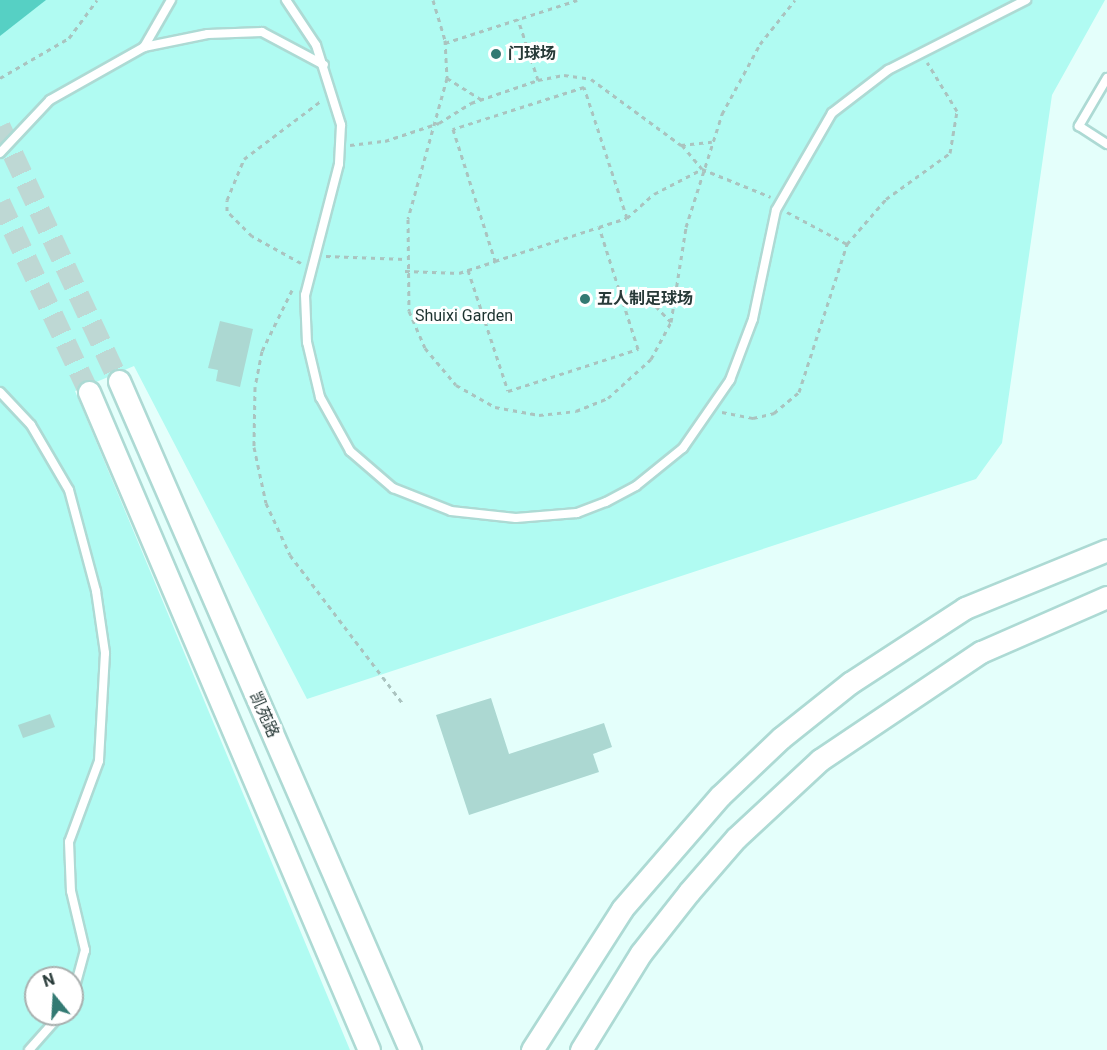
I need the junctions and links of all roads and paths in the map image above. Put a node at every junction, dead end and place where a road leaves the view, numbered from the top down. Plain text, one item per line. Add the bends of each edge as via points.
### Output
1 (98, 0) edge
2 (171, 0) edge
3 (286, 0) edge
4 (433, 0) edge
5 (577, 0) edge
6 (795, 0) edge
7 (1026, 0) edge
8 (518, 19) junction
9 (445, 43) junction
10 (144, 47) junction
11 (920, 53) junction
12 (324, 65) junction
13 (0, 78) edge
14 (447, 78) junction
15 (1107, 78) edge
16 (538, 80) junction
17 (334, 95) junction
18 (483, 99) junction
19 (439, 123) junction
20 (712, 142) junction
21 (1107, 144) edge
22 (341, 145) junction
23 (681, 145) junction
24 (0, 153) edge
25 (702, 169) junction
26 (779, 204) junction
27 (627, 218) junction
28 (599, 227) junction
29 (847, 244) junction
30 (312, 255) junction
31 (405, 260) junction
32 (495, 261) junction
33 (309, 268) junction
34 (468, 270) junction
35 (405, 271) junction
36 (620, 293) junction
37 (671, 322) junction
38 (119, 381) tunnel mouth
39 (0, 392) edge
40 (89, 392) tunnel mouth
41 (715, 409) junction
42 (1107, 550) edge
43 (1107, 558) edge
44 (1075, 560) junction
45 (1101, 601) edge
46 (403, 704) dead end
47 (81, 966) edge
48 (50, 1026) edge
49 (29, 1050) edge
50 (369, 1050) edge
51 (410, 1050) edge
52 (532, 1050) edge
53 (581, 1050) edge

1 - 13 path via 69,38
2 - 10 lane
3 - 12 lane via 309,31
4 - 9 path
5 - 8 path
6 - 20 path via 749,61
7 - 11 lane
8 - 9 path
8 - 16 path
9 - 14 path
10 - 12 lane via 208,34 262,32
10 - 24 lane via 50,100
11 - 26 lane via 860,88 832,113
11 - 29 path via 957,111 950,153 886,199
12 - 17 lane
14 - 18 path
14 - 19 path
15 - 21 lane via 1079,126
16 - 18 path
16 - 23 path via 564,75 591,79
17 - 22 lane
17 - 33 path via 308,106 244,159 226,200 227,212 252,236
18 - 19 path
19 - 22 path via 386,141
19 - 31 path via 412,198
20 - 23 path
20 - 25 path
22 - 30 lane
23 - 25 path
25 - 26 path via 746,183
25 - 27 path via 654,194
25 - 37 path via 680,257
26 - 29 path via 816,231
26 - 41 lane via 744,349
27 - 28 path
27 - 32 path via 584,87 453,129
28 - 32 path
28 - 36 path
29 - 41 path via 800,392 774,413 753,418
30 - 31 path via 364,253
30 - 33 lane
31 - 35 path
32 - 34 path
33 - 41 lane via 307,342 333,425 370,472 419,501 480,516 577,513 660,469
33 - 46 path via 276,316 262,351 252,412 259,474 290,555
34 - 35 path
34 - 36 path via 508,391 638,348
35 - 37 path via 416,331 444,375 470,395 509,411 576,411 608,398 643,371
36 - 37 path via 644,293
38 - 51 main road, 凯苑路
39 - 47 lane via 31,425 69,490 96,591 105,653 99,761 69,842 71,891 85,950
40 - 50 main road, 凯苑路
42 - 44 main road
43 - 44 main road
44 - 52 main road via 965,608 850,683 781,738 720,796 622,909
45 - 53 main road via 963,662 820,760 736,838 689,892 641,952
48 - 49 lane

